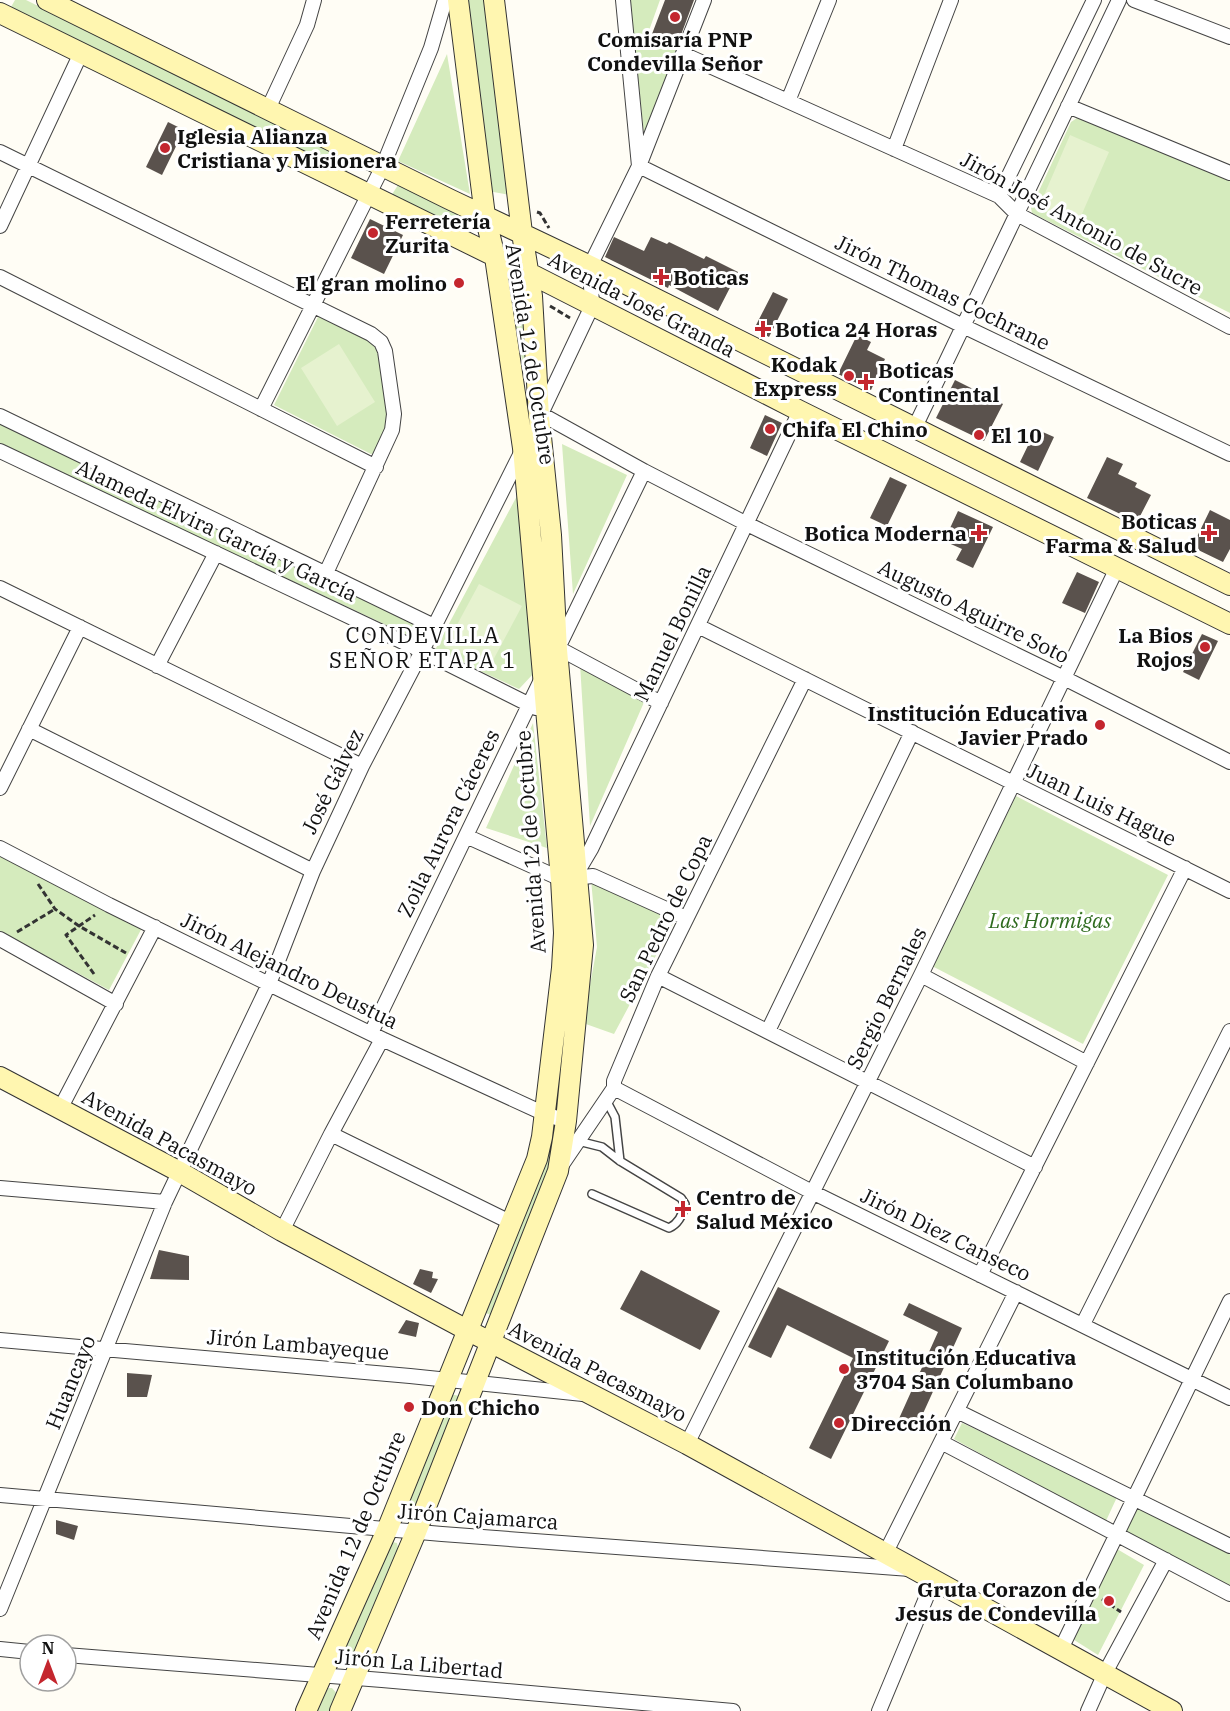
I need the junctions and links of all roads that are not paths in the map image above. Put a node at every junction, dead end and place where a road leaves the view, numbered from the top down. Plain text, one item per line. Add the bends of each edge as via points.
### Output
1 (46, 0) edge
2 (314, 0) edge
3 (445, 0) edge
4 (458, 0) edge
5 (494, 0) edge
6 (623, 0) edge
7 (704, 0) edge
8 (829, 0) edge
9 (951, 0) edge
10 (1094, 0) edge
11 (1119, 0) edge
12 (1134, 0) edge
13 (0, 13) edge
14 (1230, 37) edge
15 (81, 53) junction
16 (683, 54) junction
17 (788, 101) junction
18 (1068, 106) junction
19 (268, 109) junction
20 (894, 149) junction
21 (0, 152) edge
22 (639, 165) junction
23 (28, 166) junction
24 (383, 166) junction
25 (1230, 172) edge
26 (368, 195) junction
27 (999, 196) junction
28 (1017, 214) junction
29 (485, 216) junction
30 (0, 226) edge
31 (522, 233) junction
32 (495, 257) junction
33 (590, 266) junction
34 (529, 273) junction
35 (0, 277) edge
36 (313, 305) junction
37 (592, 306) junction
38 (963, 326) junction
39 (1230, 327) edge
40 (261, 409) junction
41 (801, 411) junction
42 (0, 416) edge
43 (540, 416) junction
44 (914, 429) junction
45 (523, 448) junction
46 (0, 451) edge
47 (1230, 453) edge
48 (376, 466) junction
49 (644, 471) junction
50 (747, 524) junction
51 (216, 553) junction
52 (1117, 568) junction
53 (326, 573) junction
54 (1225, 583) edge
55 (0, 588) edge
56 (1203, 610) junction
57 (1230, 624) edge
58 (434, 626) junction
59 (698, 626) junction
60 (80, 627) junction
61 (557, 649) junction
62 (422, 651) junction
63 (157, 666) junction
64 (542, 677) junction
65 (1064, 678) junction
66 (805, 679) junction
67 (661, 703) junction
68 (537, 708) junction
69 (29, 729) junction
70 (912, 732) junction
71 (1230, 762) edge
72 (362, 766) junction
73 (1013, 782) junction
74 (0, 788) edge
75 (466, 836) junction
76 (0, 848) edge
77 (1185, 868) junction
78 (313, 871) junction
79 (573, 875) junction
80 (1230, 891) edge
81 (686, 918) junction
82 (155, 927) junction
83 (1, 940) edge
84 (921, 975) junction
85 (658, 976) junction
86 (269, 984) junction
87 (116, 1005) junction
88 (768, 1031) junction
89 (1230, 1031) edge
90 (376, 1036) junction
91 (1087, 1063) junction
92 (0, 1077) edge
93 (867, 1083) junction
94 (610, 1094) junction
95 (60, 1109) junction
96 (545, 1114) junction
97 (566, 1121) junction
98 (331, 1134) junction
99 (578, 1141) junction
100 (620, 1161) junction
101 (1035, 1167) junction
102 (178, 1171) junction
103 (558, 1171) junction
104 (0, 1188) edge
105 (812, 1192) junction
106 (592, 1194) dead end
107 (165, 1202) junction
108 (512, 1223) junction
109 (282, 1231) junction
110 (980, 1275) junction
111 (1016, 1292) junction
112 (1230, 1301) edge
113 (1083, 1324) junction
114 (467, 1330) junction
115 (0, 1340) edge
116 (491, 1342) junction
117 (107, 1348) junction
118 (1192, 1378) junction
119 (446, 1380) junction
120 (475, 1383) junction
121 (593, 1395) junction
122 (1230, 1398) edge
123 (957, 1411) junction
124 (941, 1442) junction
125 (687, 1444) junction
126 (0, 1495) edge
127 (45, 1499) junction
128 (1135, 1499) junction
129 (387, 1530) junction
130 (416, 1532) junction
131 (1118, 1535) junction
132 (1230, 1546) edge
133 (886, 1552) junction
134 (1166, 1560) junction
135 (926, 1574) junction
136 (1230, 1594) edge
137 (0, 1609) edge
138 (0, 1649) edge
139 (1061, 1649) junction
140 (18, 1651) edge
141 (78, 1656) edge
142 (1105, 1673) junction
143 (321, 1676) junction
144 (354, 1678) junction
145 (306, 1711) edge
146 (340, 1711) edge
147 (733, 1711) edge
148 (879, 1711) edge
149 (1088, 1711) edge
150 (1172, 1711) edge

1 - 19 main road, Avenida José Granda
2 - 19 street via 307,25
3 - 24 street via 428,58
4 - 29 main road, Avenida 12 de Octubre
5 - 31 main road, Avenida 12 de Octubre
6 - 22 street
7 - 16 street
8 - 17 street
9 - 20 street
10 - 27 street
11 - 18 street
12 - 14 street
13 - 15 main road, Avenida José Granda
15 - 23 street
15 - 26 main road, Avenida José Granda
16 - 17 street, Jirón José Antonio de Sucre
16 - 22 street
17 - 20 street, Jirón José Antonio de Sucre
18 - 25 street
18 - 28 street
19 - 24 main road, Avenida José Granda
20 - 27 street, Jirón José Antonio de Sucre
21 - 23 street
22 - 33 street
22 - 38 street, Jirón Thomas Cochrane
23 - 30 street
23 - 36 street
24 - 26 street
24 - 29 main road, Avenida José Granda
26 - 32 main road, Avenida José Granda
26 - 36 street
27 - 28 street, Jirón José Antonio de Sucre
28 - 38 street
28 - 39 street, Jirón José Antonio de Sucre
29 - 31 main road, Avenida José Granda
29 - 32 main road, Avenida 12 de Octubre
31 - 33 main road, Avenida José Granda
31 - 34 main road, Avenida 12 de Octubre
32 - 34 main road, Avenida José Granda
32 - 45 main road, Avenida 12 de Octubre
33 - 37 street
33 - 44 main road, Avenida José Granda
34 - 37 main road, Avenida José Granda
34 - 43 main road, Avenida 12 de Octubre
35 - 40 street
36 - 40 street
36 - 48 street via 371,334 385,351 394,414 392,430
37 - 41 main road, Avenida José Granda
37 - 43 street, José Gálvez
38 - 44 street
38 - 47 street, Jirón Thomas Cochrane
40 - 48 street
41 - 50 street, Manuel Bonilla
41 - 52 main road, Avenida José Granda
42 - 53 street, Alameda Elvira García y García
43 - 45 street, José Gálvez
43 - 49 street, Augusto Aguirre Soto
43 - 61 main road, Avenida 12 de Octubre
44 - 54 main road, Avenida José Granda
45 - 58 street, José Gálvez
45 - 64 main road, Avenida 12 de Octubre
46 - 51 street, Alameda Elvira García y García
48 - 53 street
49 - 50 street, Augusto Aguirre Soto
49 - 61 street
50 - 59 street, Manuel Bonilla
50 - 65 street, Augusto Aguirre Soto
51 - 62 street, Alameda Elvira García y García
51 - 63 street
52 - 56 main road, Avenida José Granda
52 - 65 street, Sergio Bernales
53 - 58 street, Alameda Elvira García y García
54 - 56 main road via 1223,606
55 - 60 street
56 - 57 main road, Avenida José Granda
58 - 62 street, José Gálvez
59 - 66 street, Juan Luis Hague
59 - 67 street, Manuel Bonilla
60 - 63 street
60 - 69 street
61 - 64 street
61 - 67 street
61 - 79 main road, Avenida 12 de Octubre
62 - 68 street, Alameda Elvira García y García
62 - 72 street, José Gálvez
63 - 72 street
64 - 68 main road, Avenida 12 de Octubre
65 - 71 street, Augusto Aguirre Soto
65 - 73 street, Sergio Bernales
66 - 70 street, Juan Luis Hague
66 - 81 street, San Pedro de Copa
67 - 79 street, Manuel Bonilla via 591,849
68 - 75 street, Zoila Aurora Cáceres
68 - 79 main road, Avenida 12 de Octubre
69 - 74 street
69 - 78 street
70 - 73 street, Juan Luis Hague
70 - 88 street
72 - 78 street, José Gálvez
73 - 77 street, Juan Luis Hague
73 - 84 street, Sergio Bernales
75 - 79 street
75 - 90 street, Zoila Aurora Cáceres
76 - 82 street, Jirón Alejandro Deustua
77 - 80 street, Juan Luis Hague
77 - 91 street
78 - 86 street, José Gálvez
79 - 81 street via 593,876
79 - 96 main road, Avenida 12 de Octubre
79 - 97 main road, Avenida 12 de Octubre via 584,945
81 - 85 street, San Pedro de Copa
82 - 86 street, Jirón Alejandro Deustua
82 - 87 street
83 - 87 street
84 - 91 street
84 - 93 street, Sergio Bernales
85 - 88 street
85 - 94 street, San Pedro de Copa
86 - 90 street, Jirón Alejandro Deustua
86 - 102 street, José Gálvez
87 - 95 street
88 - 93 street
89 - 113 street
90 - 96 street, Jirón Alejandro Deustua
90 - 98 street, Zoila Aurora Cáceres
91 - 101 street
92 - 95 main road, Avenida Pacasmayo
93 - 101 street
93 - 105 street, Sergio Bernales
94 - 99 street, San Pedro de Copa
94 - 100 lane
94 - 105 street, Jirón Diez Canseco
95 - 102 main road, Avenida Pacasmayo
96 - 97 street, Jirón Alejandro Deustua
96 - 108 main road, Avenida 12 de Octubre via 537,1159
97 - 103 main road, Avenida 12 de Octubre
98 - 108 street
98 - 109 street, Zoila Aurora Cáceres
99 - 100 lane via 602,1147
99 - 103 street, San Pedro de Copa
100 - 106 lane via 681,1198 684,1210 676,1225 662,1226
101 - 110 street
102 - 107 street, Huancayo
102 - 109 main road, Avenida Pacasmayo
103 - 116 main road, Avenida 12 de Octubre
104 - 107 street
105 - 110 street, Jirón Diez Canseco
105 - 125 street, Sergio Bernales
107 - 117 street, Huancayo
108 - 114 main road, Avenida 12 de Octubre
109 - 114 main road, Avenida Pacasmayo
110 - 111 street, Jirón Diez Canseco
111 - 113 street, Jirón Diez Canseco
111 - 123 street
112 - 118 street
113 - 118 street, Jirón Diez Canseco
114 - 116 main road, Avenida Pacasmayo
114 - 119 main road, Avenida 12 de Octubre
115 - 117 street, Jirón Lambayeque
116 - 120 main road, Avenida 12 de Octubre
116 - 121 main road, Avenida Pacasmayo
117 - 119 street, Jirón Lambayeque
117 - 127 street, Huancayo
118 - 122 street, Jirón Diez Canseco
118 - 128 street
119 - 120 street, Jirón Lambayeque
119 - 129 main road, Avenida 12 de Octubre
120 - 121 street, Jirón Lambayeque
120 - 130 main road, Avenida 12 de Octubre
121 - 125 main road, Avenida Pacasmayo
123 - 124 street
123 - 128 street
124 - 131 street
124 - 133 street
125 - 133 main road, Avenida Pacasmayo
126 - 127 street, Jirón Cajamarca
127 - 129 street, Jirón Cajamarca
127 - 137 street, Huancayo
128 - 131 street
128 - 132 street
129 - 130 street, Jirón Cajamarca
129 - 143 main road, Avenida 12 de Octubre
130 - 135 street, Jirón Cajamarca
130 - 144 main road, Avenida 12 de Octubre
131 - 134 street
131 - 139 street
133 - 135 main road, Avenida Pacasmayo
134 - 136 street
134 - 142 street
135 - 139 main road, Avenida Pacasmayo
135 - 148 street
138 - 140 street
139 - 142 main road, Avenida Pacasmayo
141 - 143 street, Jirón La Libertad
142 - 149 street
142 - 150 main road, Avenida Pacasmayo
143 - 144 street, Jirón La Libertad
143 - 145 main road, Avenida 12 de Octubre
144 - 146 main road, Avenida 12 de Octubre
144 - 147 street, Jirón La Libertad

